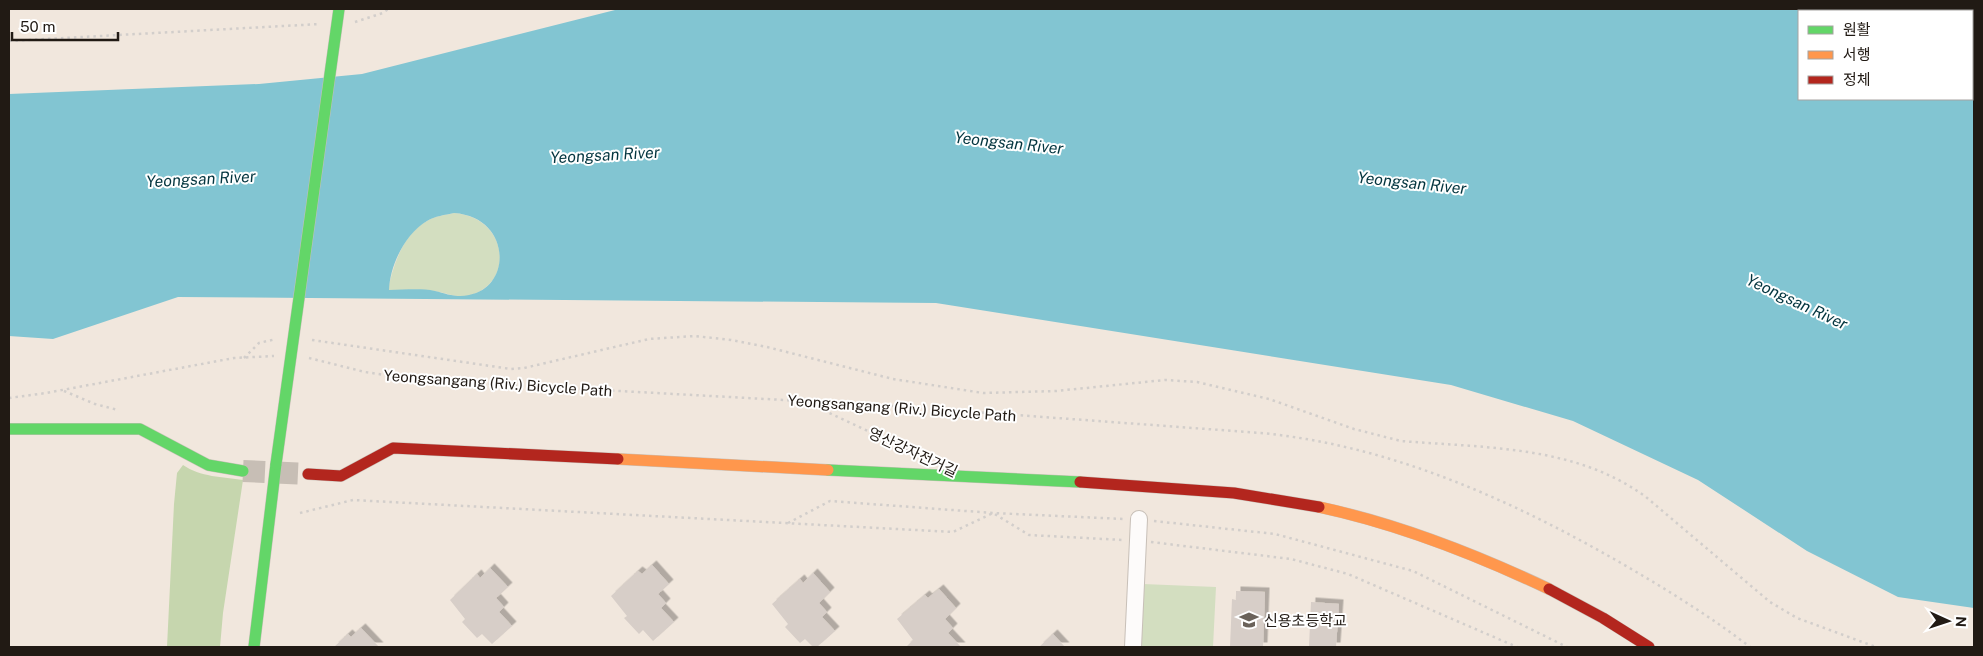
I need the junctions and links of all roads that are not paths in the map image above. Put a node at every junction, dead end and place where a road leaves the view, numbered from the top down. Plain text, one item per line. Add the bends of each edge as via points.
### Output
1 (339, 9) edge
2 (9, 429) edge
3 (243, 471) tunnel mouth
4 (308, 474) tunnel mouth
5 (1139, 519) road end
6 (254, 647) edge
7 (1133, 647) edge
8 (1650, 647) edge

1 - 6 street, bridge via 264,550
2 - 3 street via 140,429 211,466
4 - 8 street via 341,476 393,448 1236,493 1360,517 1488,560 1561,594
5 - 7 street

